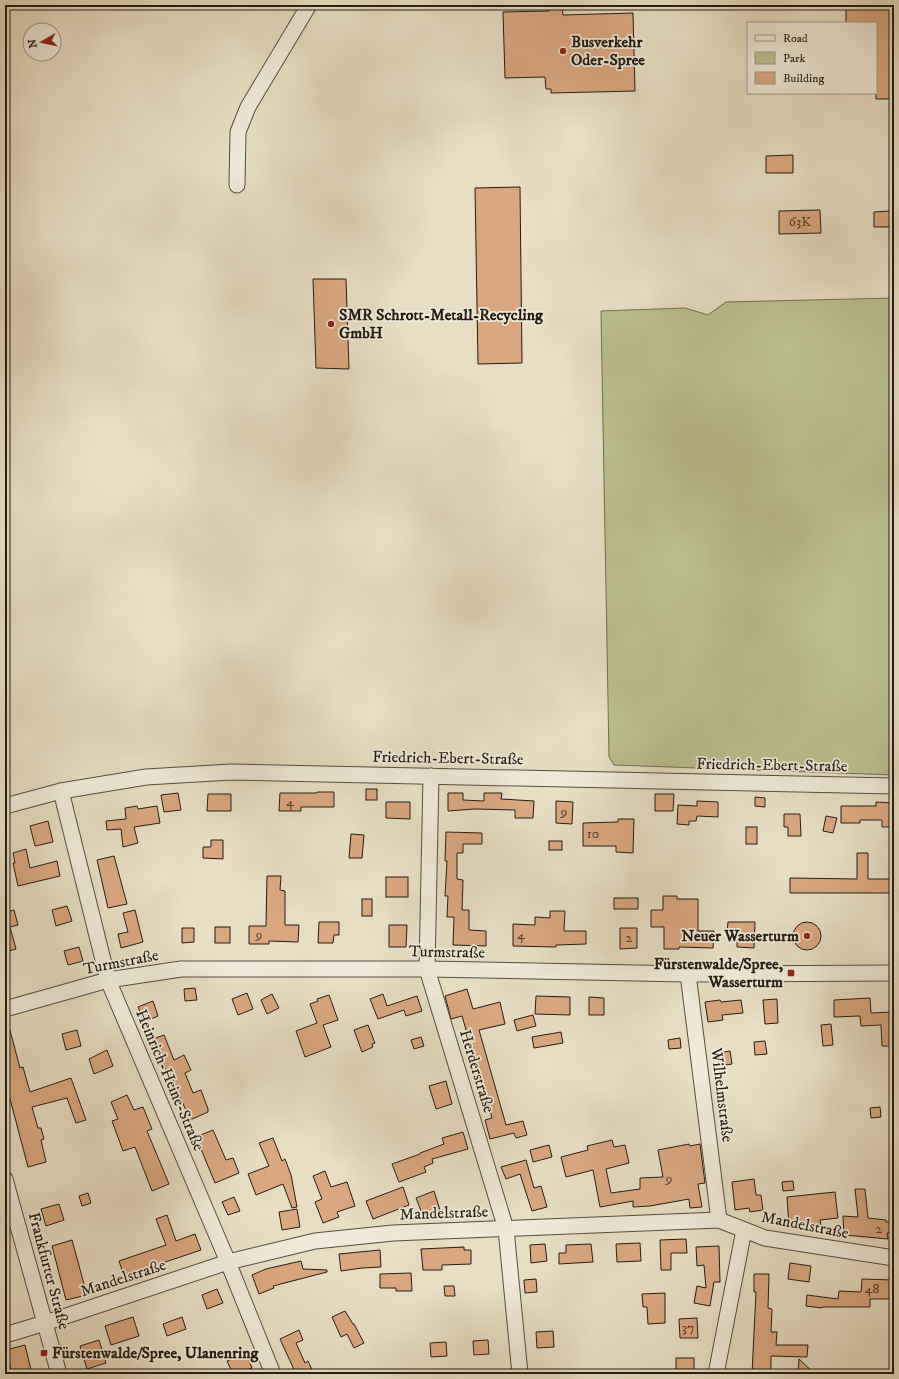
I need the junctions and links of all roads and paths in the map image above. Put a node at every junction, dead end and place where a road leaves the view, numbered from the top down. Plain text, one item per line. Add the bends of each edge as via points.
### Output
1 (309, 5) edge
2 (237, 185) dead end
3 (431, 776) junction
4 (894, 786) edge
5 (60, 791) junction
6 (5, 806) edge
7 (427, 969) junction
8 (688, 974) junction
9 (894, 974) edge
10 (108, 980) junction
11 (5, 1010) edge
12 (5, 1178) edge
13 (719, 1220) junction
14 (506, 1229) junction
15 (744, 1230) junction
16 (894, 1258) edge
17 (228, 1262) junction
18 (45, 1323) junction
19 (5, 1335) edge
20 (59, 1374) edge
21 (273, 1374) edge
22 (520, 1374) edge
23 (716, 1374) edge

1 - 2 street via 248,107 238,132
3 - 4 street, Friedrich-Ebert-Straße
3 - 5 street, Friedrich-Ebert-Straße via 230,772 146,777
3 - 7 street, Herderstraße
5 - 6 street, Friedrich-Ebert-Straße
5 - 10 street, Heinrich-Heine-Straße
7 - 8 street, Turmstraße
7 - 10 street, Turmstraße via 180,969
7 - 14 street, Herderstraße
8 - 9 street, Turmstraße
8 - 13 street, Wilhelmstraße
10 - 11 street, Turmstraße
10 - 17 street, Heinrich-Heine-Straße
12 - 18 street, Frankfurter Straße
13 - 14 street, Mandelstraße
13 - 15 street, Mandelstraße
14 - 17 street, Mandelstraße via 393,1233 315,1241
14 - 22 street, Herderstraße
15 - 16 street, Mandelstraße via 765,1238
15 - 23 street
17 - 18 street, Mandelstraße
17 - 21 street, Heinrich-Heine-Straße
18 - 19 street, Mandelstraße
18 - 20 street, Frankfurter Straße

